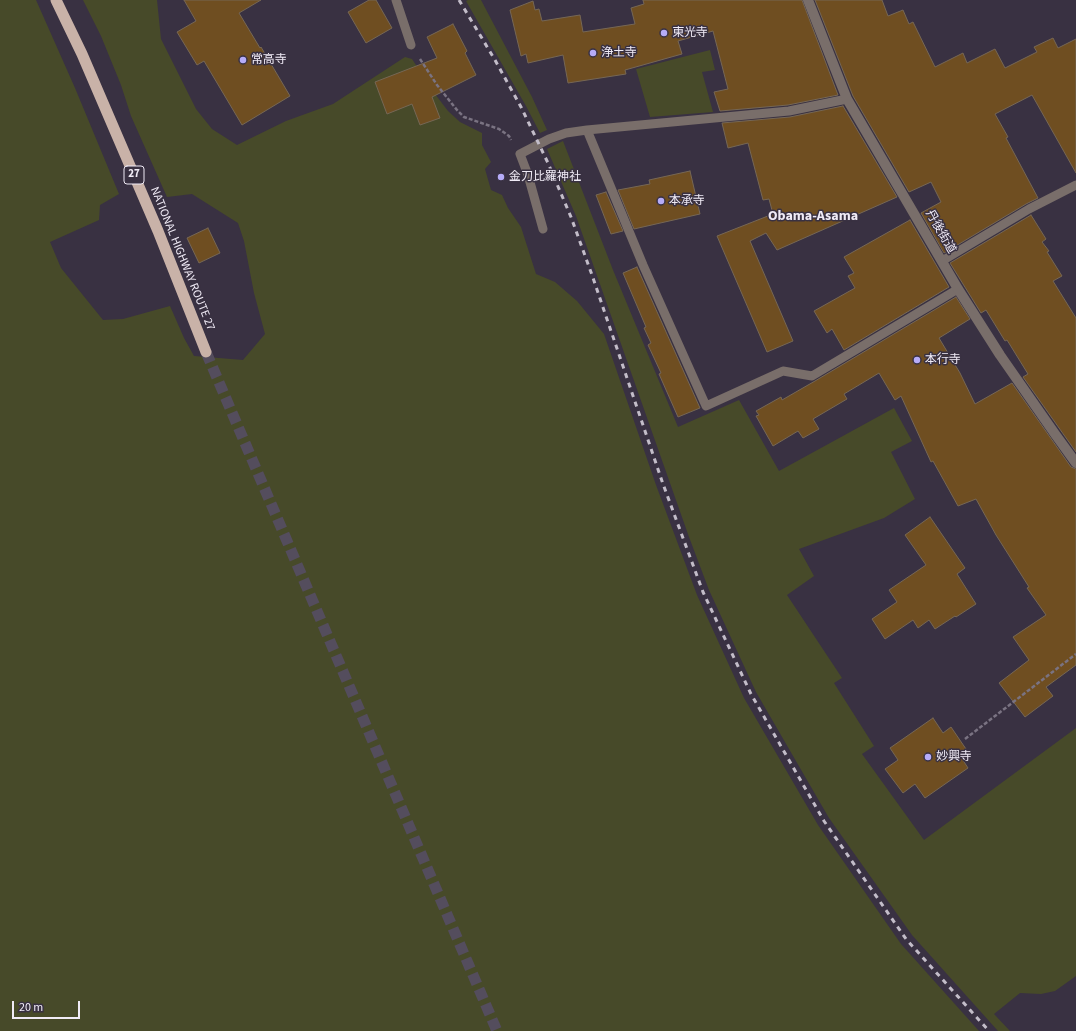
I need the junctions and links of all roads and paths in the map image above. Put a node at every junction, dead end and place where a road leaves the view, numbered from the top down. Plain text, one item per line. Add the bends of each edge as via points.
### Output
1 (56, 0) edge
2 (396, 0) edge
3 (808, 0) edge
4 (410, 45) joint
5 (847, 99) junction
6 (588, 130) junction
7 (520, 154) junction
8 (1076, 185) edge
9 (543, 228) dead end
10 (942, 261) junction
11 (958, 289) junction
12 (206, 352) tunnel mouth
13 (1076, 463) edge
14 (1076, 654) edge
15 (965, 739) dead end

1 - 12 highway, NATIONAL HIGHWAY ROUTE 27 / 27 via 158,231
2 - 4 lane
3 - 5 street, 丹後街道
4 - 7 path via 437,85 464,117 499,129 509,136
5 - 6 lane via 789,110
5 - 10 street, 丹後街道
6 - 7 lane via 566,133 549,139
6 - 11 lane via 643,265 706,406 783,371 812,376
7 - 9 lane
8 - 10 lane via 1029,209
10 - 11 street, 丹後街道
11 - 13 street, 丹後街道 via 1000,355
14 - 15 path

